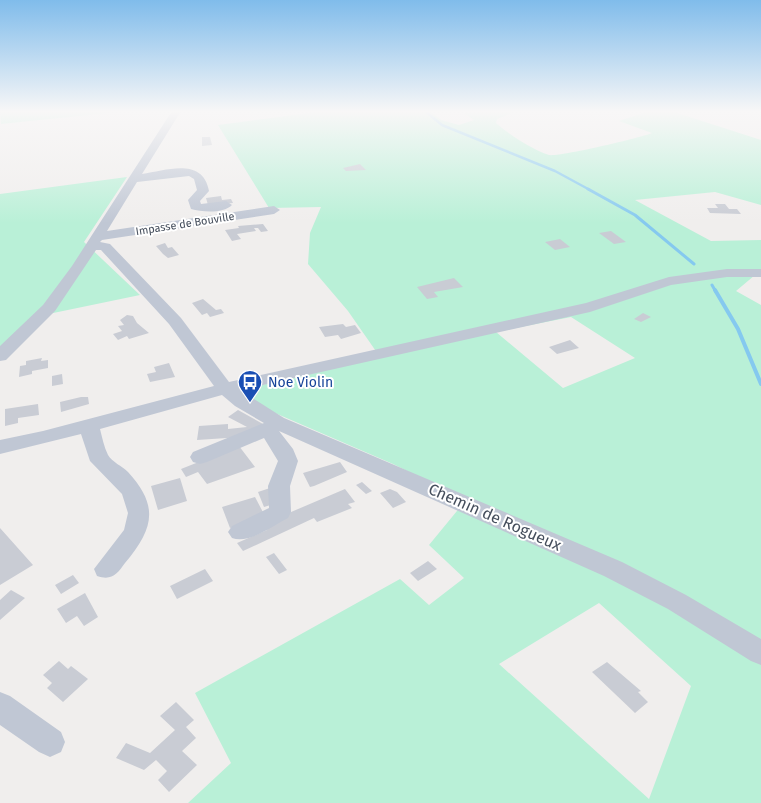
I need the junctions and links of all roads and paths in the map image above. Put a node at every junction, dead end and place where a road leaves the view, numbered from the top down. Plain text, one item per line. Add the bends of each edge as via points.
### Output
1 (152, 148) edge
2 (132, 180) junction
3 (255, 202) dead end
4 (274, 210) dead end
5 (94, 241) junction
6 (761, 273) edge
7 (0, 356) edge
8 (226, 388) junction
9 (89, 425) junction
10 (272, 425) junction
11 (0, 447) edge
12 (200, 457) dead end
13 (240, 532) dead end
14 (106, 569) dead end
15 (761, 653) edge
16 (0, 706) edge
17 (50, 742) dead end

1 - 2 street
2 - 3 street via 186,172 195,174 201,181 203,191 194,200 196,206
2 - 5 street
4 - 5 street, Impasse de Bouville
5 - 7 street via 49,308
5 - 8 street, Chemin de Rogueux via 105,247 175,321
6 - 8 street via 727,273 669,281 590,307
8 - 9 street
8 - 10 street, Chemin de Rogueux
9 - 11 street
9 - 14 street via 100,460 135,494 141,514 126,545
10 - 12 street
10 - 13 street via 288,461 279,486 280,512
10 - 15 street, Chemin de Rogueux via 613,569 677,602
16 - 17 street

